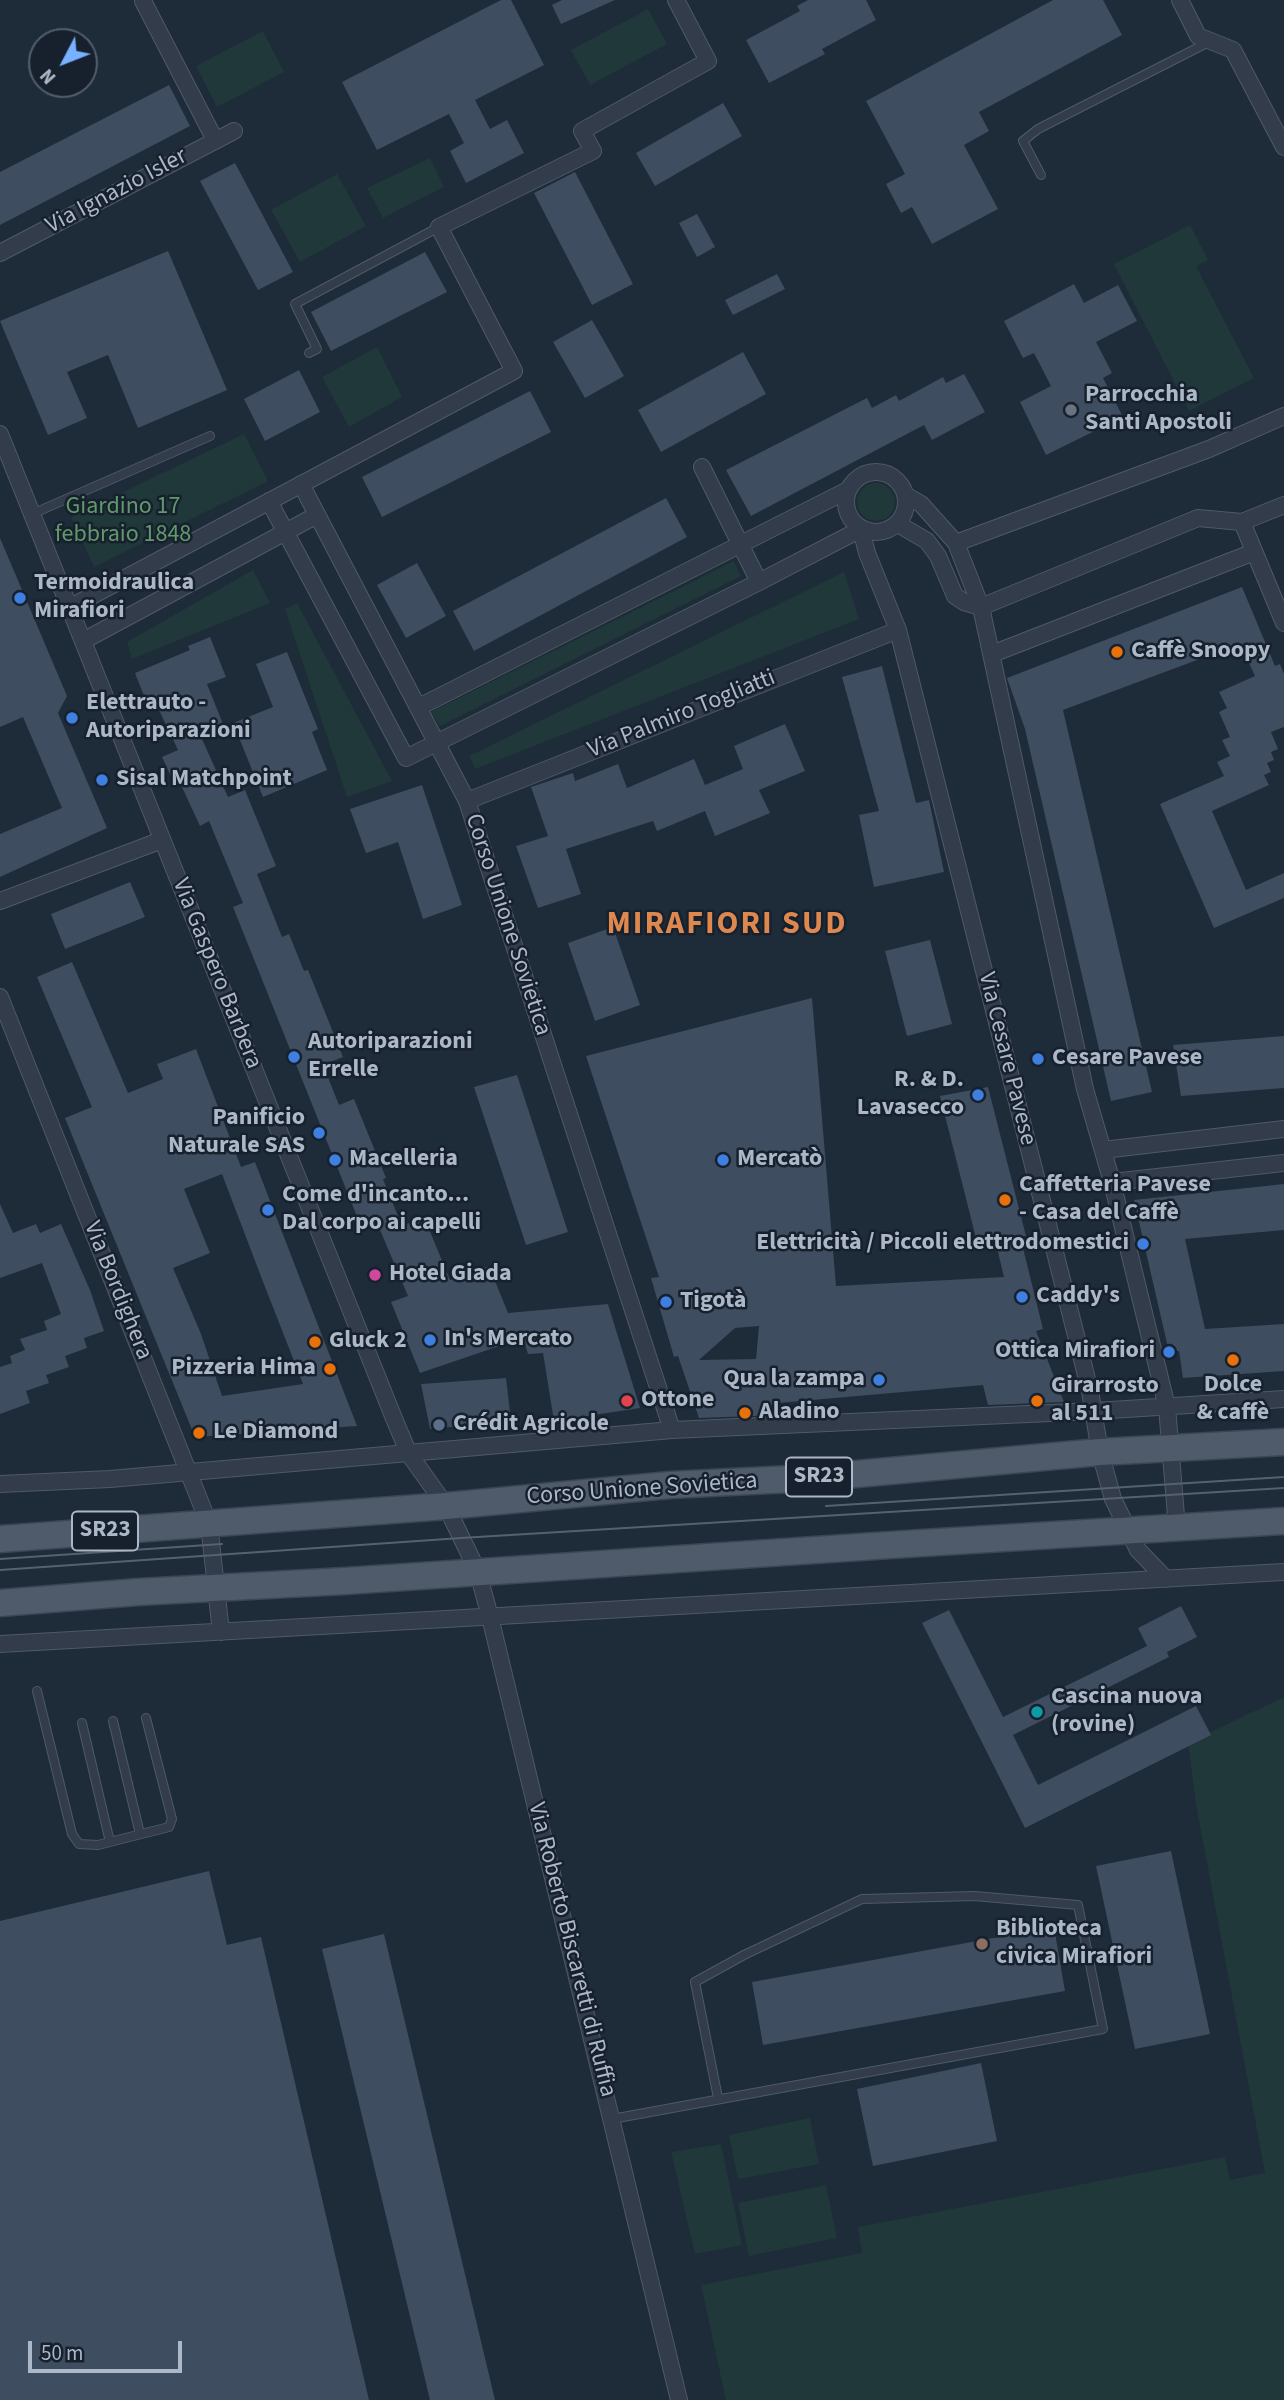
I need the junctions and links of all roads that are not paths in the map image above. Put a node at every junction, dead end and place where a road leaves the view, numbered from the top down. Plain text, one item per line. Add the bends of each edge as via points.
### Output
1 (676, 0) edge
2 (1180, 0) edge
3 (143, 1) edge
4 (1203, 45) dead end
5 (234, 131) dead end
6 (215, 140) junction
7 (1284, 146) edge
8 (1041, 175) dead end
9 (439, 227) junction
10 (0, 253) edge
11 (309, 353) dead end
12 (1284, 416) edge
13 (0, 434) edge
14 (210, 436) dead end
15 (702, 467) dead end
16 (301, 484) junction
17 (848, 490) junction
18 (906, 496) junction
19 (269, 501) junction
20 (1284, 505) edge
21 (32, 514) junction
22 (317, 515) junction
23 (1242, 522) junction
24 (898, 524) junction
25 (861, 529) junction
26 (286, 532) junction
27 (956, 543) junction
28 (741, 545) junction
29 (1254, 552) junction
30 (759, 582) junction
31 (981, 607) junction
32 (69, 608) junction
33 (1284, 623) edge
34 (898, 629) junction
35 (83, 640) junction
36 (992, 654) junction
37 (419, 707) junction
38 (438, 744) junction
39 (467, 801) junction
40 (162, 840) junction
41 (0, 901) edge
42 (0, 997) edge
43 (1284, 1129) edge
44 (1103, 1150) junction
45 (1284, 1163) edge
46 (1112, 1182) junction
47 (1284, 1399) edge
48 (1167, 1407) junction
49 (1094, 1411) junction
50 (672, 1430) junction
51 (1284, 1442) edge
52 (1172, 1448) junction
53 (1100, 1452) junction
54 (410, 1454) junction
55 (189, 1472) junction
56 (0, 1483) edge
57 (446, 1506) junction
58 (1284, 1521) edge
59 (209, 1524) junction
60 (1177, 1528) junction
61 (1129, 1531) junction
62 (0, 1539) edge
63 (478, 1572) junction
64 (1284, 1572) edge
65 (1166, 1580) junction
66 (217, 1587) junction
67 (0, 1603) edge
68 (490, 1617) junction
69 (221, 1632) junction
70 (0, 1644) edge
71 (37, 1691) dead end
72 (146, 1718) dead end
73 (113, 1721) dead end
74 (82, 1723) dead end
75 (140, 1834) junction
76 (110, 1842) junction
77 (718, 2098) junction
78 (612, 2119) junction
79 (679, 2400) edge

1 - 9 street via 708,61 582,131 593,151
2 - 7 street via 1198,36 1233,50
3 - 6 street
4 - 8 lane via 1038,129 1023,141
5 - 6 street, Via Ignazio Isler
6 - 10 street, Via Ignazio Isler
9 - 11 lane via 295,304 317,349
9 - 16 street via 513,371
12 - 27 street via 1209,449
13 - 21 street, Via Gaspero Barbera
14 - 21 lane
15 - 28 street
16 - 19 street
16 - 22 street
17 - 18 street via 863,474 882,472 896,478
17 - 25 street via 845,504 849,517
17 - 28 street
18 - 24 street via 906,511
18 - 27 street via 921,504
19 - 26 street
19 - 32 street
20 - 23 street
21 - 32 street, Via Gaspero Barbera
22 - 26 street
22 - 37 street
23 - 29 street
23 - 31 street via 1198,518
24 - 25 street via 877,533
24 - 31 street via 928,541 955,596
25 - 30 street
25 - 34 street, Via Cesare Pavese
26 - 35 street
26 - 38 street via 407,758
27 - 31 street
28 - 30 street
28 - 37 street
29 - 33 street
29 - 36 street
30 - 38 street
31 - 36 street
32 - 35 street, Via Gaspero Barbera
34 - 39 street, Via Palmiro Togliatti
34 - 49 street, Via Cesare Pavese
35 - 40 street, Via Gaspero Barbera
36 - 44 street via 1085,1089
37 - 38 street
38 - 39 street, Corso Unione Sovietica
39 - 50 street, Corso Unione Sovietica
40 - 41 street
40 - 54 street, Via Gaspero Barbera
42 - 55 street, Via Bordighera
43 - 44 street
44 - 46 street
45 - 46 street
46 - 48 street
47 - 48 street
48 - 49 street
48 - 52 street
49 - 50 street
49 - 53 street, Via Cesare Pavese
50 - 54 street
51 - 52 main road, Corso Unione Sovietica / SR23
52 - 53 main road, Corso Unione Sovietica / SR23
52 - 60 street
53 - 57 main road, Corso Unione Sovietica / SR23
53 - 61 street, Via Cesare Pavese via 1113,1499
54 - 55 street
54 - 57 street, Via Gaspero Barbera
55 - 56 street
55 - 59 street, Via Bordighera
57 - 59 main road, Corso Unione Sovietica / SR23
57 - 63 street, Via Roberto Biscaretti di Ruffia
58 - 60 main road
59 - 62 main road, Corso Unione Sovietica / SR23
59 - 66 street, Via Bordighera
60 - 61 main road
61 - 63 main road
61 - 65 street, Via Cesare Pavese
63 - 66 main road
63 - 68 street, Via Roberto Biscaretti di Ruffia
64 - 65 street
65 - 68 street
66 - 67 main road
66 - 69 street, Via Bordighera
68 - 69 street
68 - 78 street, Via Roberto Biscaretti di Ruffia
69 - 70 street
71 - 76 lane via 72,1834 86,1846
72 - 75 lane via 172,1819 169,1827
73 - 75 lane
74 - 76 lane
75 - 76 lane
77 - 77 lane via 1103,2029 1078,1905 974,1896 862,1899 744,1955 695,1982
77 - 78 lane
78 - 79 street, Via Roberto Biscaretti di Ruffia

